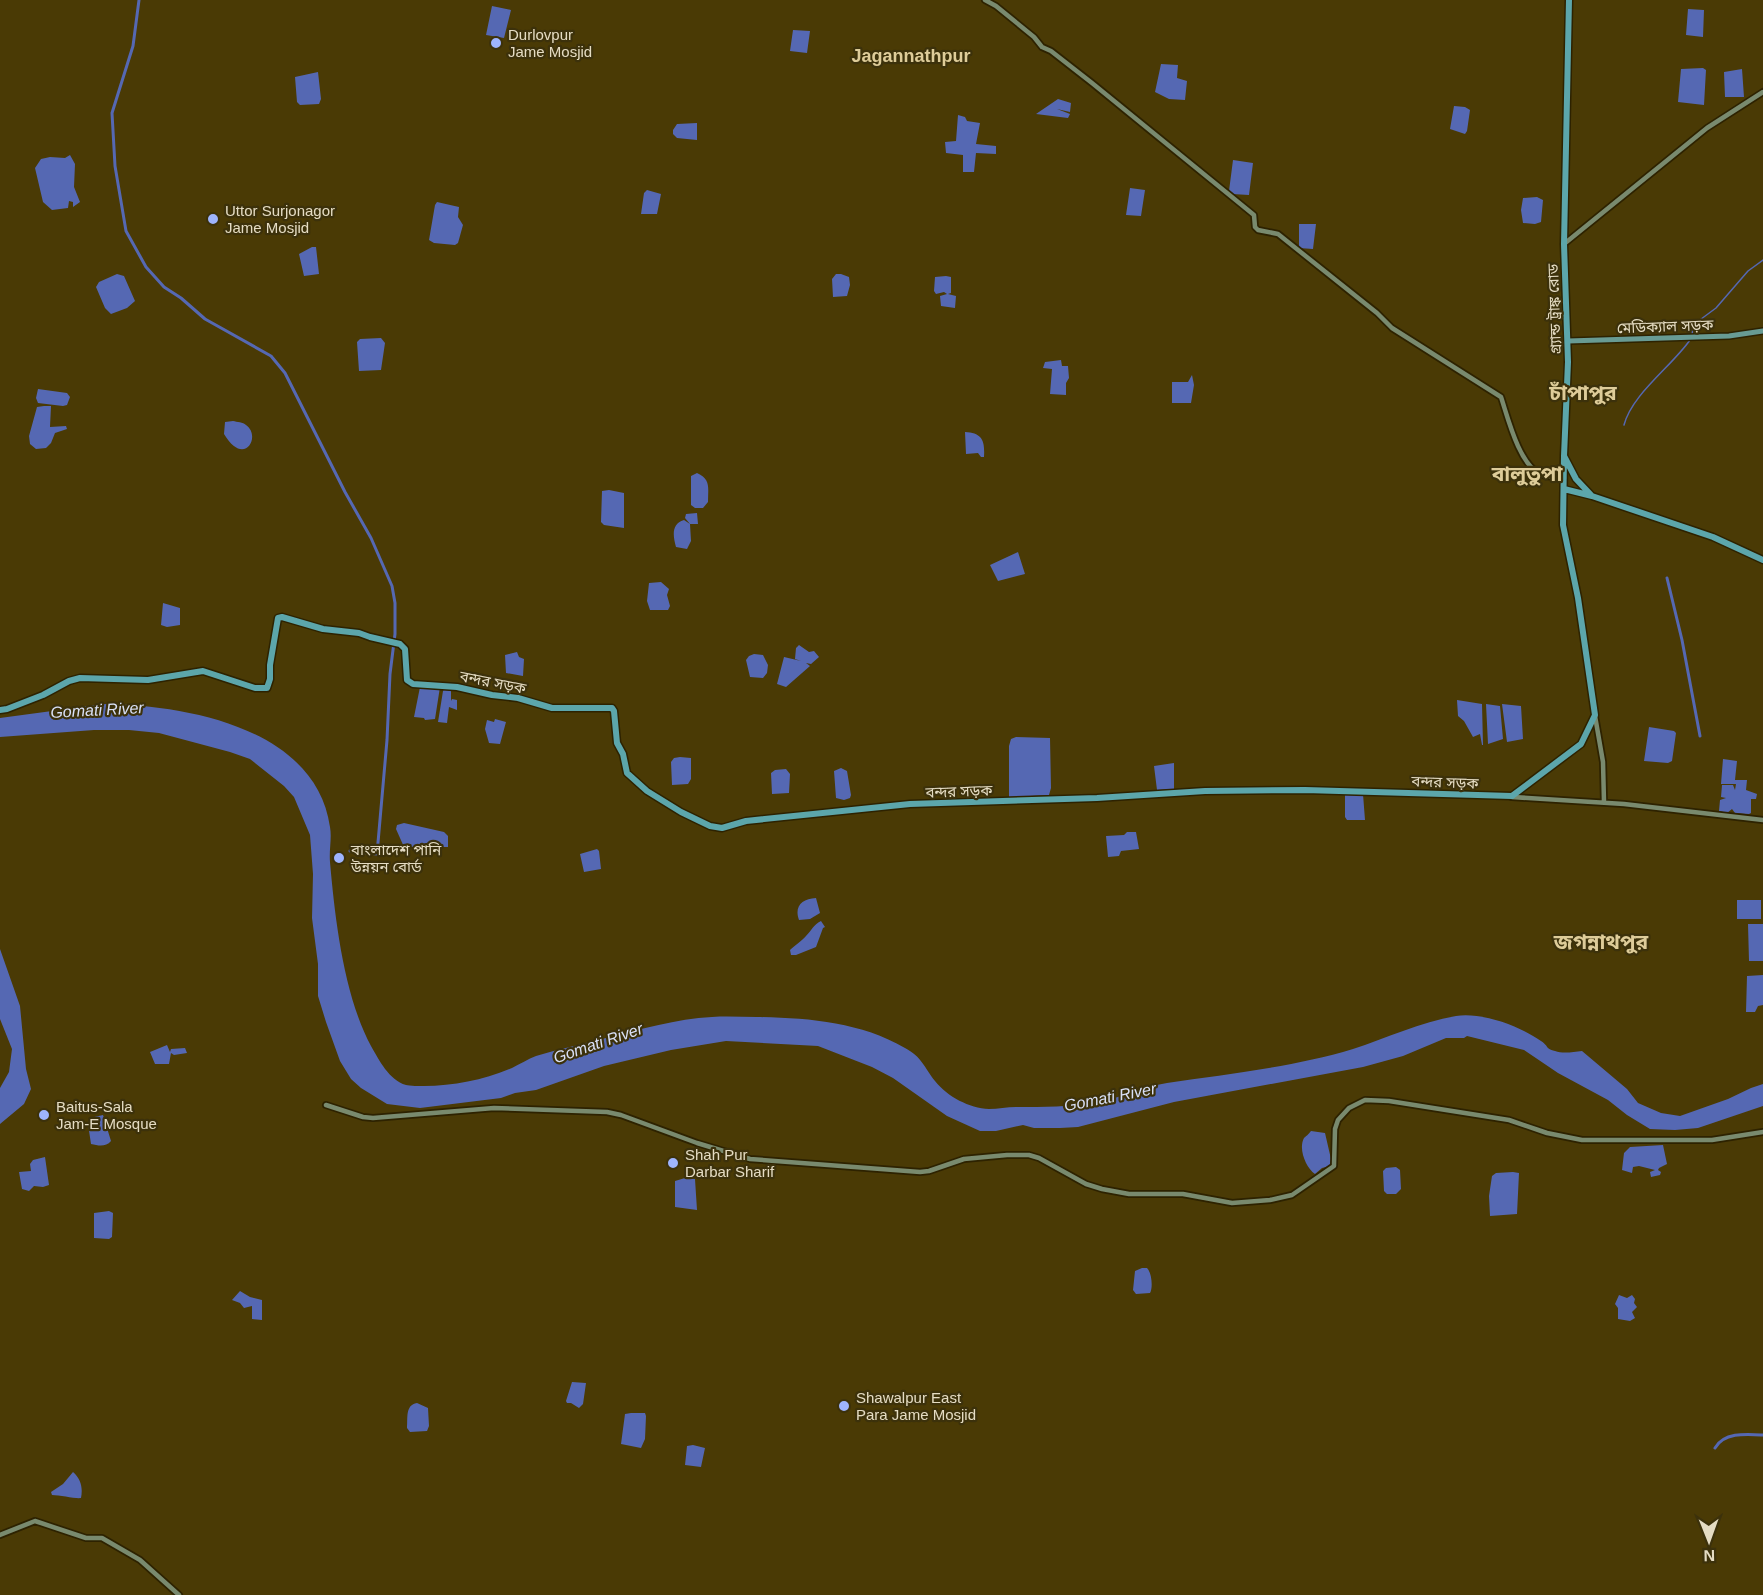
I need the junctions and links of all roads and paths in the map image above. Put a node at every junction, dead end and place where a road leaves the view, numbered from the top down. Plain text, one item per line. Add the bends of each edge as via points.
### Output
1 (985, 0) edge
2 (1569, 0) edge
3 (1763, 92) edge
4 (1564, 244) junction
5 (1763, 331) edge
6 (1568, 341) junction
7 (1564, 456) junction
8 (1563, 478) junction
9 (1564, 489) junction
10 (1592, 496) junction
11 (1763, 561) edge
12 (0, 710) edge
13 (1595, 714) junction
14 (1509, 797) junction
15 (1604, 802) junction
16 (1763, 820) edge
17 (326, 1105) dead end
18 (1763, 1132) edge
19 (0, 1535) edge
20 (179, 1595) edge

1 - 8 main road via 1254,215 1258,230 1278,234 1392,328 1501,397 1529,466 1538,473
2 - 4 highway, গ্র্যান্ড ট্রাঙ্ক রোড
3 - 4 main road via 1707,128
4 - 6 highway, গ্র্যান্ড ট্রাঙ্ক রোড
5 - 6 main road, মেডিক্যাল সড়ক via 1729,336
6 - 7 highway, গ্র্যান্ড ট্রাঙ্ক রোড
7 - 8 highway
7 - 10 highway via 1576,479
8 - 9 highway
9 - 10 highway
9 - 13 highway via 1563,525
10 - 11 highway via 1713,537
12 - 14 highway, বন্দর সড়ক via 80,678 148,680 203,671 255,688 267,688 278,618 282,617 397,644 405,649 405,676 413,684 457,687 552,708 612,708 627,773 681,812 722,828 746,821 910,804 1205,790
13 - 14 highway via 1581,744
13 - 15 main road via 1603,762
14 - 15 main road
15 - 16 main road
17 - 18 main road via 374,1118 494,1108 607,1112 743,1158 875,1169 925,1172 964,1159 1029,1155 1102,1189 1129,1194 1183,1194 1232,1203 1292,1195 1332,1168 1338,1120 1349,1108 1365,1100 1509,1120 1582,1140 1713,1140
19 - 20 main road via 35,1521 86,1538 102,1538 140,1560

